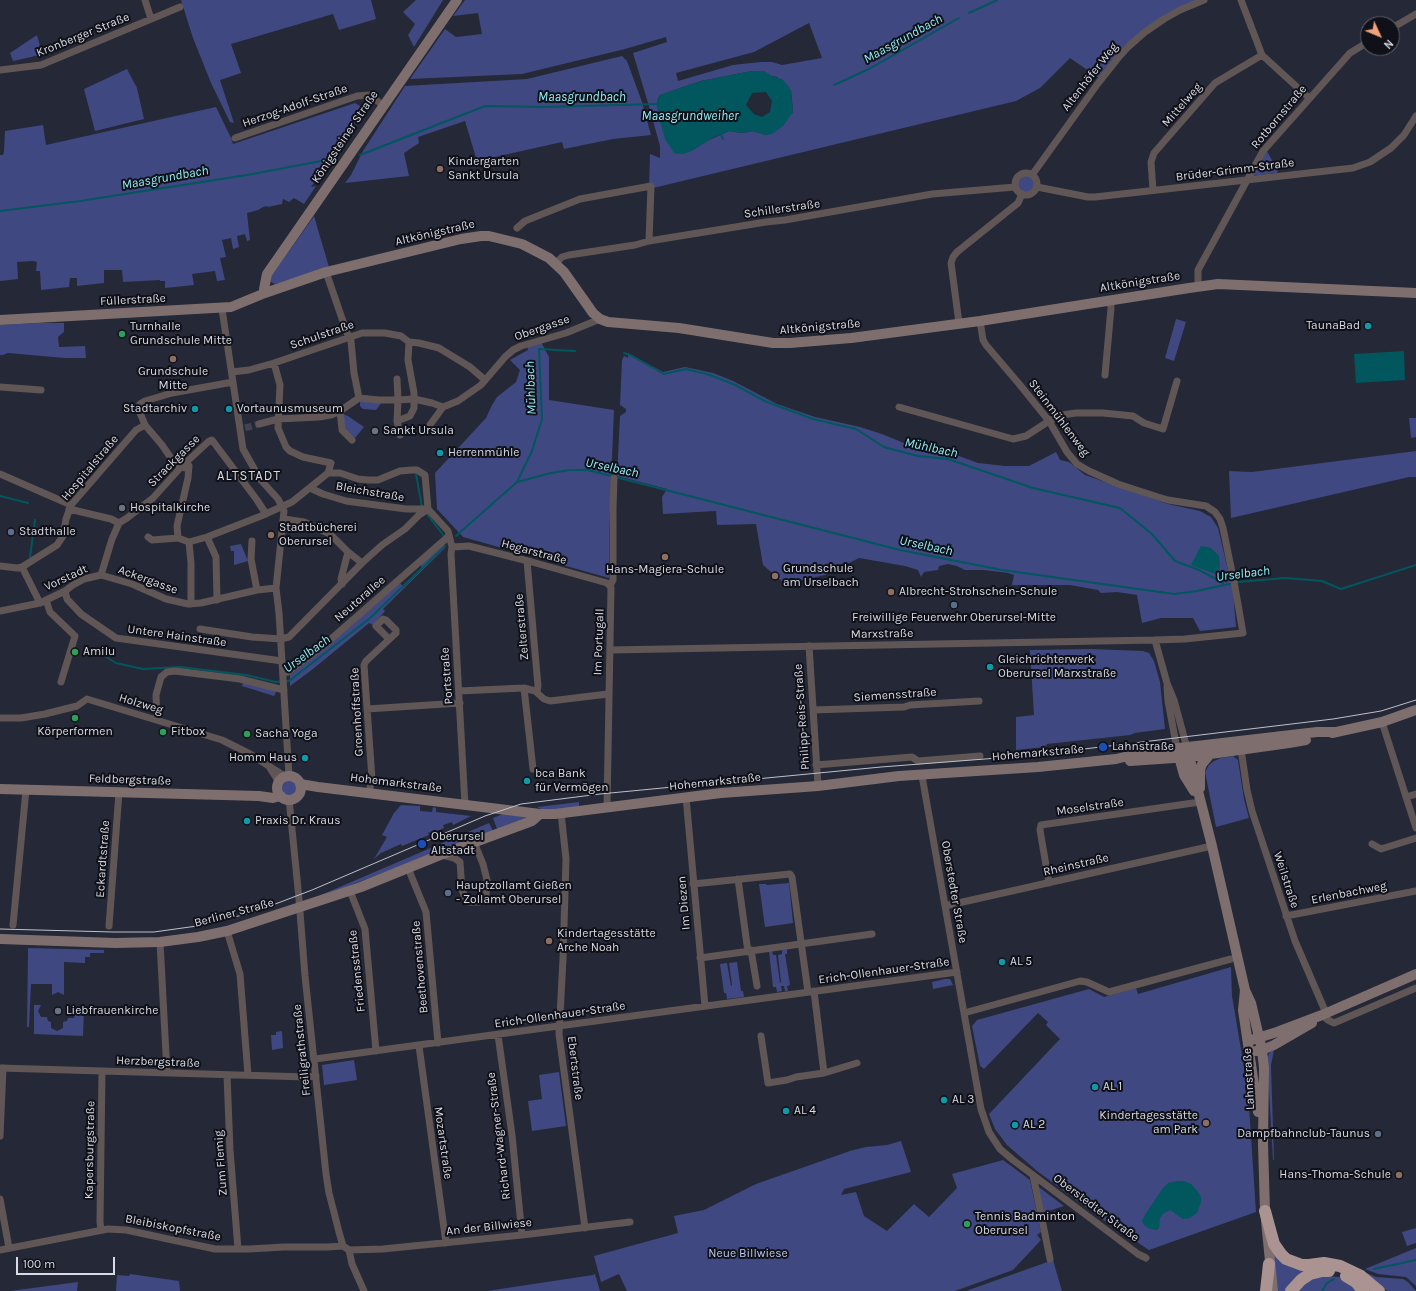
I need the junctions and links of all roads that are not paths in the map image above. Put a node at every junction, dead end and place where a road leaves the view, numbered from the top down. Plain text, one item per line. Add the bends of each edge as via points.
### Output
1 (145, 0) edge
2 (456, 0) edge
3 (1204, 0) edge
4 (1241, 0) edge
5 (180, 7) dead end
6 (1416, 14) edge
7 (151, 19) junction
8 (1400, 23) edge
9 (1360, 47) edge
10 (1262, 55) junction
11 (0, 70) edge
12 (1310, 98) junction
13 (383, 105) junction
14 (1416, 116) edge
15 (235, 138) dead end
16 (1032, 175) junction
17 (1246, 180) junction
18 (1015, 187) junction
19 (1037, 187) junction
20 (1153, 190) junction
21 (1022, 194) junction
22 (517, 228) dead end
23 (648, 241) junction
24 (556, 263) junction
25 (326, 272) junction
26 (1198, 286) junction
27 (265, 293) junction
28 (1416, 293) edge
29 (1110, 300) junction
30 (222, 309) junction
31 (600, 319) junction
32 (0, 320) edge
33 (980, 321) junction
34 (960, 323) junction
35 (349, 337) junction
36 (409, 342) junction
37 (274, 363) junction
38 (232, 372) junction
39 (1105, 375) dead end
40 (397, 379) dead end
41 (485, 380) junction
42 (1177, 381) dead end
43 (233, 382) junction
44 (0, 387) edge
45 (41, 390) dead end
46 (359, 398) junction
47 (414, 399) junction
48 (398, 400) junction
49 (442, 407) junction
50 (899, 407) dead end
51 (340, 411) junction
52 (278, 419) junction
53 (397, 421) junction
54 (1049, 422) junction
55 (258, 424) tunnel mouth
56 (146, 425) junction
57 (427, 429) dead end
58 (400, 435) dead end
59 (352, 440) dead end
60 (185, 468) junction
61 (328, 473) junction
62 (0, 474) edge
63 (614, 478) dead end
64 (310, 488) junction
65 (282, 506) junction
66 (70, 507) junction
67 (428, 509) junction
68 (266, 514) junction
69 (284, 519) junction
70 (119, 523) junction
71 (449, 536) junction
72 (148, 537) dead end
73 (207, 537) junction
74 (178, 538) junction
75 (252, 541) dead end
76 (189, 542) junction
77 (452, 547) junction
78 (348, 552) junction
79 (527, 561) junction
80 (362, 563) junction
81 (0, 566) edge
82 (22, 567) junction
83 (101, 575) junction
84 (342, 584) junction
85 (610, 586) junction
86 (276, 588) junction
87 (257, 590) junction
88 (65, 591) junction
89 (217, 600) junction
90 (43, 601) junction
91 (190, 604) junction
92 (0, 611) edge
93 (200, 630) dead end
94 (1243, 633) joint
95 (281, 639) junction
96 (389, 639) dead end
97 (1155, 640) junction
98 (809, 646) junction
99 (610, 650) junction
100 (282, 661) junction
101 (283, 681) junction
102 (61, 682) dead end
103 (1167, 683) junction
104 (524, 688) junction
105 (459, 691) junction
106 (537, 692) junction
107 (608, 694) junction
108 (979, 701) dead end
109 (460, 703) junction
110 (367, 709) junction
111 (813, 710) junction
112 (1416, 710) edge
113 (0, 718) edge
114 (157, 720) junction
115 (1382, 722) junction
116 (1337, 732) junction
117 (1241, 749) junction
118 (1183, 753) junction
119 (1211, 753) junction
120 (980, 756) dead end
121 (288, 759) junction
122 (1116, 759) junction
123 (816, 765) junction
124 (272, 768) junction
125 (533, 769) dead end
126 (922, 776) junction
127 (283, 780) junction
128 (818, 786) junction
129 (300, 787) junction
130 (0, 789) edge
131 (26, 790) junction
132 (119, 792) junction
133 (369, 793) junction
134 (1416, 794) edge
135 (259, 796) junction
136 (686, 797) junction
137 (1406, 797) junction
138 (285, 798) junction
139 (1200, 802) junction
140 (465, 805) junction
141 (607, 807) junction
142 (561, 813) junction
143 (540, 814) junction
144 (1416, 828) edge
145 (1416, 838) edge
146 (474, 842) junction
147 (1372, 844) dead end
148 (1212, 846) junction
149 (440, 855) junction
150 (408, 868) junction
151 (738, 879) junction
152 (1049, 883) junction
153 (693, 884) junction
154 (350, 890) junction
155 (1416, 891) edge
156 (945, 906) junction
157 (299, 908) junction
158 (1286, 916) junction
159 (13, 925) dead end
160 (109, 926) dead end
161 (227, 931) junction
162 (872, 934) dead end
163 (0, 940) edge
164 (160, 942) junction
165 (802, 944) junction
166 (750, 951) junction
167 (700, 958) junction
168 (1231, 959) dead end
169 (957, 972) junction
170 (1416, 974) edge
171 (756, 986) dead end
172 (1416, 988) edge
173 (1245, 990) junction
174 (811, 992) junction
175 (705, 1006) junction
176 (964, 1013) junction
177 (1324, 1014) junction
178 (560, 1026) junction
179 (498, 1035) junction
180 (761, 1036) dead end
181 (1259, 1038) junction
182 (1248, 1041) junction
183 (438, 1043) junction
184 (419, 1046) junction
185 (1262, 1050) junction
186 (376, 1051) junction
187 (1250, 1052) junction
188 (315, 1059) junction
189 (857, 1063) dead end
190 (1, 1068) edge
191 (102, 1071) junction
192 (167, 1073) junction
193 (824, 1073) junction
194 (227, 1075) junction
195 (248, 1076) junction
196 (316, 1076) junction
197 (0, 1136) edge
198 (1263, 1144) junction
199 (1033, 1175) junction
200 (0, 1198) edge
201 (1265, 1211) junction
202 (630, 1222) dead end
203 (585, 1228) junction
204 (102, 1230) junction
205 (522, 1235) junction
206 (446, 1242) junction
207 (9, 1248) junction
208 (346, 1248) junction
209 (238, 1249) junction
210 (0, 1250) edge
211 (1146, 1258) dead end
212 (1050, 1259) dead end
213 (1269, 1264) junction
214 (364, 1291) edge
215 (1266, 1291) edge
216 (1273, 1291) edge
217 (1291, 1291) edge
218 (1363, 1291) edge
219 (1379, 1291) edge

1 - 7 street
2 - 13 street, Königsteiner Straße
3 - 16 street, Altenhöfer Weg via 1164,19 1129,46 1099,82
4 - 10 street
5 - 7 street, Kronberger Straße
6 - 8 street
7 - 11 street, Kronberger Straße via 41,65
9 - 12 street, Rotbornstraße via 1350,53
10 - 12 street
10 - 20 street, Mittelweg via 1218,80 1154,153 1151,162
12 - 17 street, Rotbornstraße via 1266,146
13 - 15 street, Herzog-Adolf-Straße via 369,95 357,96
13 - 27 street, Königsteiner Straße via 267,274
14 - 17 street, Brüder-Grimm-Straße via 1404,135 1390,148 1377,158 1359,166
16 - 18 street via 1025,173 1019,176
16 - 19 street
17 - 20 street, Brüder-Grimm-Straße
17 - 26 street, Rotbornstraße via 1198,270
18 - 21 street
18 - 23 street, Schillerstraße via 932,194
19 - 20 street, Brüder-Grimm-Straße via 1088,197
19 - 21 street via 1030,195
21 - 34 street via 1018,203 953,257 951,263
22 - 23 street via 525,221 580,199 651,186
23 - 24 street, Schillerstraße via 569,255
24 - 25 street, Altkönigstraße via 522,244 481,236
24 - 31 street, Altkönigstraße via 588,307
25 - 27 street, Altkönigstraße
25 - 35 street
26 - 28 street, Altkönigstraße via 1226,284
26 - 29 street, Altkönigstraße
27 - 30 street, Füllerstraße
29 - 33 street, Altkönigstraße
29 - 39 street
30 - 32 street, Füllerstraße
30 - 38 street
31 - 34 street, Altkönigstraße via 790,344
31 - 41 street, Obergasse via 521,346 505,357
33 - 34 street, Altkönigstraße
33 - 54 street, Steinmühlenweg via 986,345
35 - 36 street, Schulstraße via 362,333 384,333 401,336
35 - 37 street, Schulstraße
35 - 46 street
36 - 41 street, Schulstraße via 439,348 470,367
36 - 47 street via 408,360
37 - 38 street, Schulstraße
37 - 52 street via 280,385
38 - 43 street
40 - 48 street
41 - 49 street, Obergasse via 468,395
42 - 54 street via 1163,429 1144,423 1133,416 1103,413 1062,415
43 - 56 street via 172,393 145,401 138,408
43 - 65 street via 243,449 260,479
44 - 45 street
46 - 48 street
46 - 51 street
47 - 48 street
47 - 49 street
47 - 53 street via 414,408 410,416
48 - 53 street
49 - 57 street
50 - 54 street via 1013,439 1026,436
51 - 52 street via 319,417
51 - 59 street via 342,430
52 - 55 street
52 - 61 street via 278,428 286,447 303,456 331,463
53 - 58 street
54 - 94 street, Steinmühlenweg via 1067,452 1077,464 1089,471 1118,484 1168,500 1206,506 1215,512 1223,528
56 - 60 street via 173,461
56 - 66 street, Hospitalstraße via 136,430
60 - 68 street, Strackgasse via 212,440
60 - 70 street, Strackgasse via 153,498
60 - 74 street via 188,478 177,526
61 - 64 street
61 - 67 street via 378,480 400,471 415,470 425,475
62 - 66 street
63 - 85 street, Im Portugall via 613,580
64 - 65 street
64 - 67 street, Bleichstraße via 346,501 368,505
65 - 68 street
65 - 69 street
66 - 70 street
66 - 82 street, Hospitalstraße via 62,539 57,545
67 - 71 street, Portstraße via 448,531
67 - 80 street
68 - 73 street
69 - 78 street via 304,522 325,531
69 - 86 street
70 - 83 street
71 - 77 street, Portstraße
71 - 101 street, Neutorallee via 322,647 288,672
72 - 74 street via 152,540
73 - 76 street
73 - 89 street via 216,557
74 - 76 street
75 - 87 street
76 - 91 street
77 - 79 street, Hegarstraße via 469,546
77 - 105 street, Portstraße
78 - 80 street
78 - 84 street
79 - 85 street, Hegarstraße via 607,583
79 - 106 street, Zelterstraße
80 - 84 street
81 - 82 street
82 - 90 street, Vorstadt
83 - 88 street, Vorstadt via 84,579
83 - 91 street, Ackergasse via 132,584 166,599
84 - 95 street via 289,637
85 - 99 street, Im Portugall
86 - 87 street, Ackergasse
86 - 95 street
87 - 89 street, Ackergasse
88 - 90 street, Vorstadt
88 - 100 street, Untere Hainstraße via 66,599 76,609 116,638
89 - 91 street, Ackergasse
90 - 92 street, Vorstadt
90 - 102 street via 50,612 75,636
93 - 95 street
94 - 97 street, Marxstraße
95 - 100 street
96 - 110 street, Groenhoffstraße via 364,665
97 - 98 street, Marxstraße
97 - 103 street
98 - 99 street, Marxstraße
98 - 111 street, Philipp-Reis-Straße
99 - 107 street, Im Portugall
100 - 101 street
101 - 114 street via 171,671 164,674 159,683 156,695
101 - 121 street
103 - 118 street via 1174,700
103 - 118 street via 1168,701
104 - 105 street
104 - 106 street
104 - 125 street
105 - 109 street, Portstraße
106 - 107 street via 550,701
107 - 141 street, Im Portugall
108 - 111 street, Siemensstraße
109 - 110 street
109 - 140 street, Portstraße
110 - 133 street, Groenhoffstraße via 372,779
111 - 123 street, Philipp-Reis-Straße
112 - 115 street, Hohemarkstraße
113 - 114 street, Holzweg via 45,714 77,706 87,699
114 - 124 street, Holzweg via 222,740
115 - 116 street, Hohemarkstraße
115 - 137 street
116 - 117 street, Hohemarkstraße via 1288,744
116 - 118 street, Hohemarkstraße via 1317,732
117 - 119 street, Hohemarkstraße
117 - 158 street, Weilstraße via 1252,810
118 - 119 street, Hohemarkstraße
118 - 122 street, Hohemarkstraße via 1130,761
118 - 122 street, Hohemarkstraße via 1145,752
118 - 139 street, Lahnstraße via 1184,775
119 - 139 street, Lahnstraße via 1200,770
120 - 123 street, Hohemarkstraße via 918,761 912,757
121 - 124 street via 285,763
121 - 127 street
122 - 126 street, Hohemarkstraße
123 - 128 street, Philipp-Reis-Straße
124 - 127 street, Holzweg
126 - 128 street, Hohemarkstraße via 899,776
126 - 156 street, Oberstedter Straße
127 - 129 street via 297,779
127 - 135 street, Feldbergstraße
127 - 138 street via 278,791
128 - 136 street, Hohemarkstraße
129 - 133 street, Hohemarkstraße
129 - 138 street via 296,797
130 - 131 street, Feldbergstraße
131 - 132 street, Feldbergstraße
131 - 159 street
132 - 135 street, Feldbergstraße
132 - 160 street, Eckardtstraße
133 - 140 street, Hohemarkstraße
134 - 137 street
135 - 138 street, Feldbergstraße
136 - 141 street, Hohemarkstraße
136 - 153 street, Im Diezen
137 - 144 street
138 - 157 street, Freiligrathstraße
139 - 148 street, Lahnstraße
139 - 152 street, Moselstraße via 1042,825 1040,830
140 - 143 street, Hohemarkstraße
141 - 142 street, Hohemarkstraße
142 - 143 street, Hohemarkstraße
142 - 178 street, Ebertstraße via 566,859
143 - 146 street, Berliner Straße via 532,821
145 - 147 street via 1382,849
146 - 149 street, Berliner Straße
146 - 149 street via 487,880 486,895 479,902 469,902 464,897 460,862
148 - 152 street, Rheinstraße
148 - 173 street, Lahnstraße
149 - 150 street, Berliner Straße
150 - 154 street, Berliner Straße
150 - 183 street, Beethovenstraße via 426,912
151 - 153 street
151 - 165 street, Erich-Ollenhauer-Straße via 790,874 792,876
151 - 166 street
152 - 156 street, Rheinstraße
153 - 167 street, Im Diezen
154 - 157 street, Berliner Straße
154 - 186 street, Friedensstraße via 365,929
155 - 158 street, Erlenbachweg
156 - 169 street, Oberstedter Straße
157 - 161 street, Berliner Straße
157 - 188 street, Freiligrathstraße
158 - 177 street, Weilstraße
161 - 164 street, Berliner Straße
161 - 195 street via 240,974
162 - 165 street
163 - 164 street, Berliner Straße
164 - 192 street
165 - 166 street
165 - 174 street, Erich-Ollenhauer-Straße
166 - 167 street
166 - 171 street
167 - 175 street, Im Diezen
168 - 176 street via 1109,992 1080,981
169 - 174 street, Erich-Ollenhauer-Straße
169 - 176 street, Oberstedter Straße
170 - 177 street
172 - 177 street via 1334,1023
173 - 181 street, Lahnstraße via 1252,1003
173 - 182 street, Lahnstraße via 1243,1010
174 - 175 street, Erich-Ollenhauer-Straße
174 - 193 street, Erich-Ollenhauer-Straße
175 - 178 street, Erich-Ollenhauer-Straße
176 - 199 street, Oberstedter Straße via 981,1109 989,1132 1004,1153
177 - 181 street
177 - 185 street via 1318,1020
178 - 179 street, Erich-Ollenhauer-Straße
178 - 203 street, Ebertstraße
179 - 183 street, Erich-Ollenhauer-Straße
179 - 205 street, Richard-Wagner-Straße
180 - 193 street via 768,1083
181 - 182 street
181 - 185 street, Lahnstraße
182 - 187 street, Lahnstraße
183 - 184 street, Erich-Ollenhauer-Straße
184 - 186 street, Erich-Ollenhauer-Straße
184 - 206 street, Mozartstraße
185 - 187 street
185 - 198 street, Lahnstraße
186 - 188 street, Erich-Ollenhauer-Straße
187 - 198 street, Lahnstraße
188 - 196 street, Freiligrathstraße
189 - 193 street
190 - 191 street, Herzbergstraße
190 - 197 street
191 - 192 street, Herzbergstraße
191 - 204 street, Kapersburgstraße
192 - 194 street, Herzbergstraße
194 - 195 street, Herzbergstraße
194 - 209 street, Zum Flemig
195 - 196 street, Herzbergstraße
196 - 208 street, Freiligrathstraße via 327,1180 333,1212
198 - 201 street, Lahnstraße
199 - 211 street, Oberstedter Straße
199 - 212 street, Oberstedter Straße
200 - 207 street
201 - 213 street, Lahnstraße
201 - 219 highway via 1274,1244 1286,1259 1302,1265 1324,1263 1340,1266 1361,1276
202 - 203 street, An der Billwiese
203 - 205 street, An der Billwiese
204 - 207 street, Bleibiskopfstraße
204 - 209 street, Bleibiskopfstraße via 126,1230 207,1248
205 - 206 street, An der Billwiese
206 - 208 street, An der Billwiese via 383,1249
207 - 210 street, Bleibiskopfstraße
208 - 209 street, Bleibiskopfstraße
208 - 214 street, Freiligrathstraße
213 - 215 highway
213 - 216 street, Lahnstraße
217 - 218 highway via 1310,1274 1322,1271 1341,1273 1356,1282

